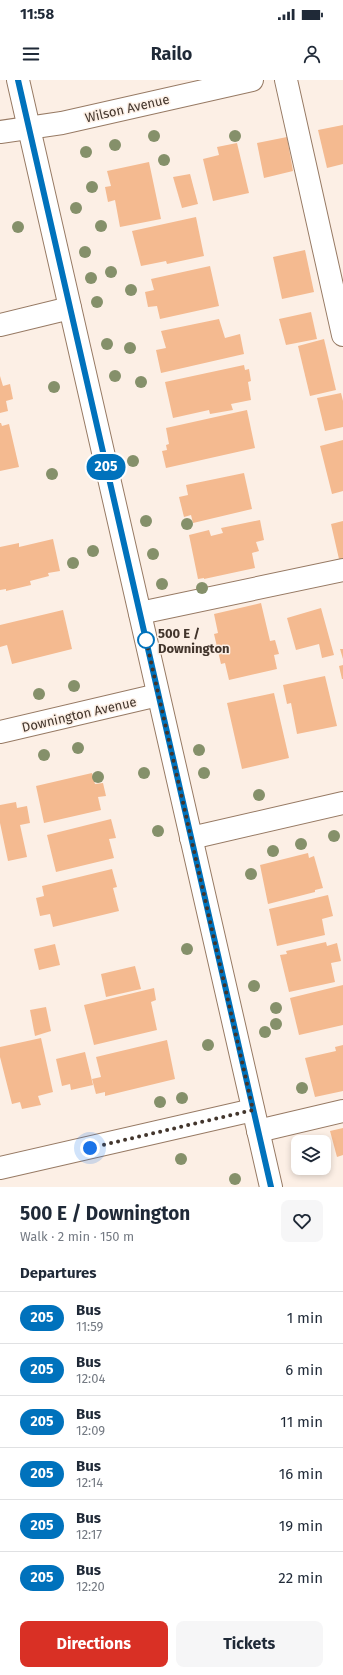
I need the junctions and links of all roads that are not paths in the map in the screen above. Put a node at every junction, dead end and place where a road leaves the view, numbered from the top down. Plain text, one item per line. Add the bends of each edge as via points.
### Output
1 (18, 80) edge
2 (252, 80) edge
3 (286, 80) edge
4 (28, 128) junction
5 (0, 132) edge
6 (70, 308) junction
7 (0, 325) edge
8 (343, 335) edge
9 (343, 570) edge
10 (140, 613) junction
11 (158, 695) junction
12 (0, 732) edge
13 (343, 803) edge
14 (191, 838) junction
15 (253, 1110) junction
16 (343, 1111) edge
17 (258, 1132) junction
18 (0, 1168) edge
19 (271, 1187) edge

1 - 4 street
2 - 4 street, Wilson Avenue via 62,123
3 - 8 street
4 - 5 street, Wilson Avenue
4 - 6 street
6 - 7 street
6 - 10 street
9 - 10 street
10 - 11 street
11 - 12 street, Downington Avenue
11 - 14 street
13 - 14 street
14 - 15 street
15 - 17 street
15 - 18 street
16 - 17 street
17 - 19 street

